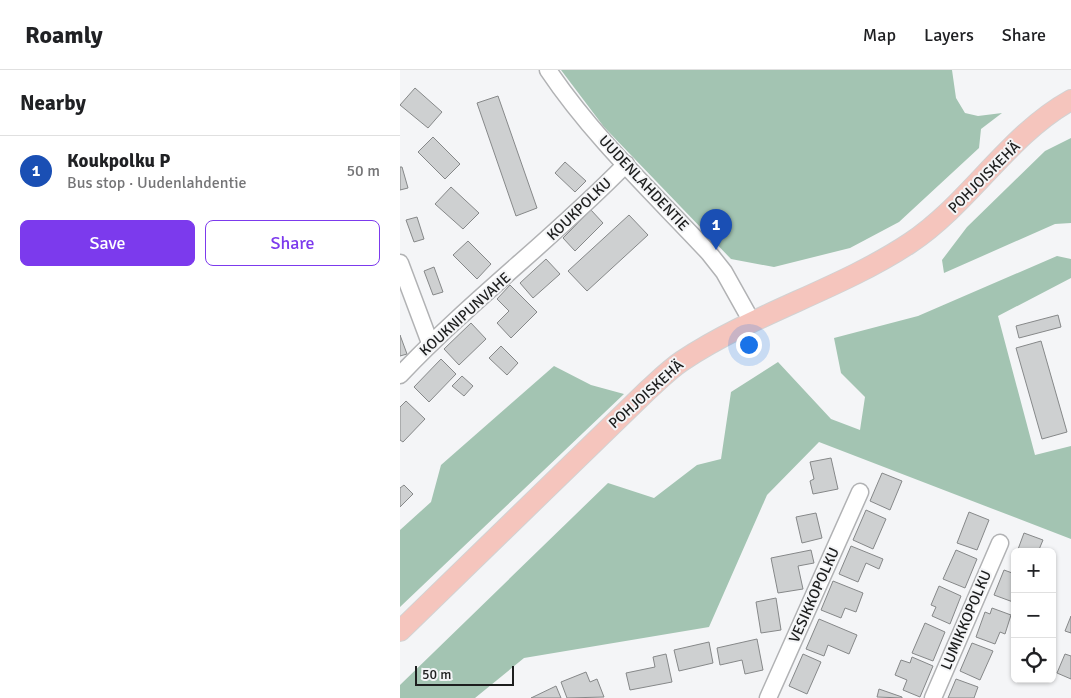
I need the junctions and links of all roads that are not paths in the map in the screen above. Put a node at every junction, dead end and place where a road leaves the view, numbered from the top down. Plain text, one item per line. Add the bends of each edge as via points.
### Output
1 (548, 70) edge
2 (1071, 100) edge
3 (626, 164) junction
4 (532, 254) joint
5 (400, 263) edge
6 (752, 322) junction
7 (430, 343) junction
8 (400, 376) edge
9 (860, 492) dead end
10 (1000, 543) dead end
11 (400, 631) edge
12 (768, 698) edge
13 (932, 698) edge

1 - 3 street, UUDENLAHDENTIE via 566,97
2 - 6 main road, POHJOISKEHÄ via 1029,132 948,213 912,241 873,266
3 - 4 street, KOUKPOLKU
3 - 6 street, UUDENLAHDENTIE via 709,253 724,272
4 - 7 street, KOUKNIPUNVAHE
5 - 7 street
6 - 11 main road, POHJOISKEHÄ via 681,361
7 - 8 street, KOUKNIPUNVAHE
9 - 12 street, VESIKKOPOLKU
10 - 13 street, LUMIKKOPOLKU

